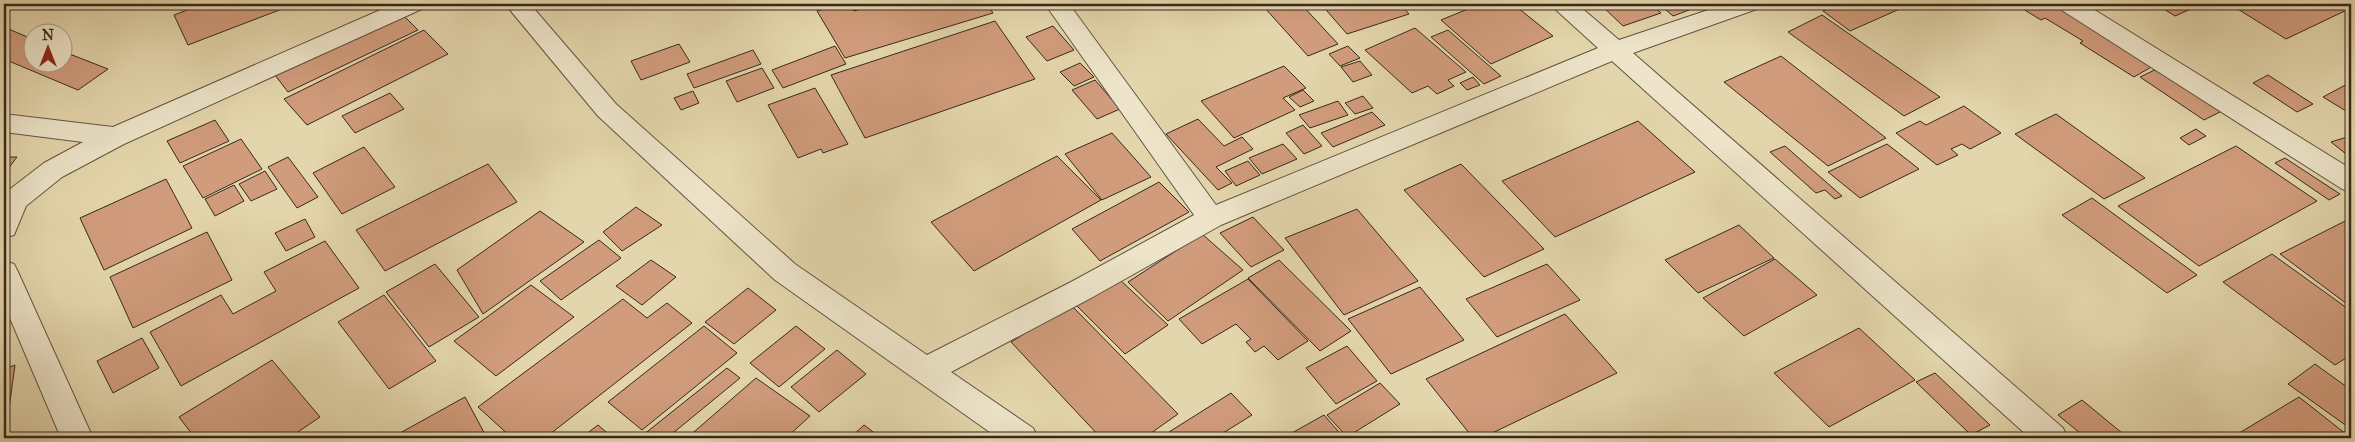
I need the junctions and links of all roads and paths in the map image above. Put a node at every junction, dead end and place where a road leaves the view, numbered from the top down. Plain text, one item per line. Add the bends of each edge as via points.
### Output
1 (414, 4) edge
2 (517, 4) edge
3 (1057, 4) edge
4 (1563, 4) edge
5 (1749, 4) edge
6 (2068, 4) edge
7 (1616, 50) junction
8 (4, 123) edge
9 (114, 137) junction
10 (2351, 182) edge
11 (1211, 218) junction
12 (4, 228) edge
13 (4, 272) edge
14 (925, 371) junction
15 (1019, 437) edge
16 (77, 438) edge
17 (2052, 438) edge

1 - 9 street
2 - 14 street via 607,110 778,265
3 - 11 street
4 - 7 street
5 - 7 street
6 - 10 street
7 - 11 street
7 - 17 street
8 - 9 street
9 - 12 street via 53,170 22,194 15,200
11 - 14 street
13 - 16 street
14 - 15 street

